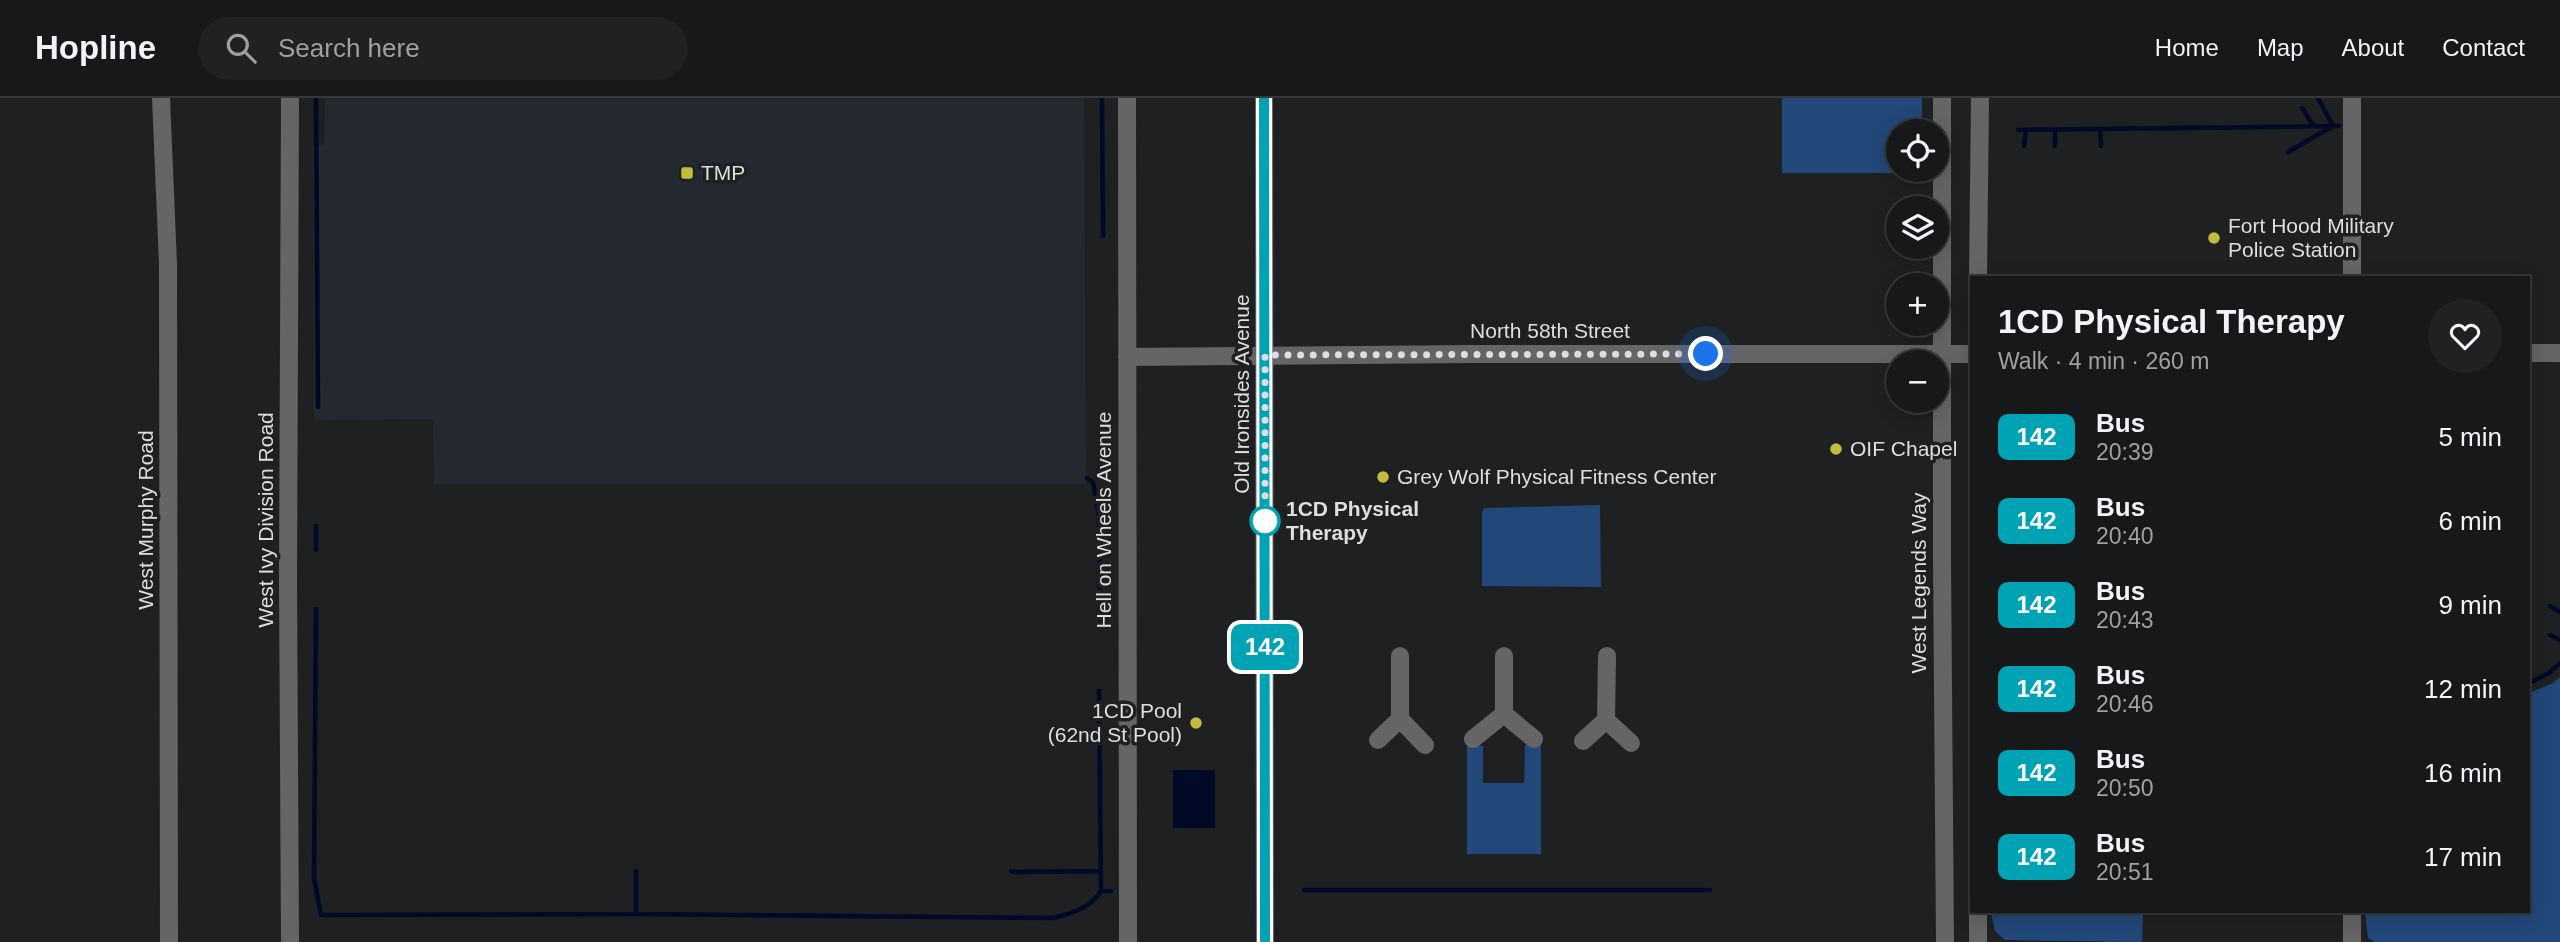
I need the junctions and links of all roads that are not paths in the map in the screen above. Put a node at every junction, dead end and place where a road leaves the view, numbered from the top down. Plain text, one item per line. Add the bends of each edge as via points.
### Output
1 (161, 98) edge
2 (290, 98) edge
3 (1127, 98) edge
4 (1264, 98) edge
5 (1942, 98) edge
6 (1980, 98) edge
7 (2352, 98) edge
8 (1978, 276) edge
9 (2352, 276) edge
10 (1942, 350) edge
11 (2530, 353) edge
12 (2560, 353) edge
13 (1886, 354) edge
14 (1949, 354) edge
15 (1970, 354) edge
16 (1265, 355) junction
17 (1127, 357) junction
18 (1942, 413) edge
19 (1400, 656) dead end
20 (1504, 656) dead end
21 (1607, 656) dead end
22 (1504, 714) junction
23 (1400, 719) junction
24 (1606, 720) junction
25 (1473, 738) dead end
26 (1534, 739) dead end
27 (1378, 740) dead end
28 (1584, 741) dead end
29 (1631, 743) dead end
30 (1424, 745) dead end
31 (1978, 913) edge
32 (2352, 913) edge
33 (169, 942) edge
34 (290, 942) edge
35 (1128, 942) edge
36 (1265, 942) edge
37 (1945, 942) edge
38 (1978, 942) edge
39 (2352, 942) edge

1 - 33 street, West Murphy Road via 169,264
2 - 34 street, West Ivy Division Road
3 - 17 street, Hell on Wheels Avenue
4 - 16 street, Old Ironsides Avenue
5 - 10 street, West Legends Way
6 - 8 street
7 - 9 street
11 - 12 street
13 - 16 street, North 58th Street
14 - 15 street, North 58th Street
16 - 17 street, North 58th Street
16 - 36 street, Old Ironsides Avenue
17 - 35 street, Hell on Wheels Avenue
18 - 37 street, West Legends Way
19 - 23 street
20 - 22 street
21 - 24 street
22 - 25 street
22 - 26 street
23 - 27 street
23 - 30 street
24 - 28 street
24 - 29 street
31 - 38 street
32 - 39 street

